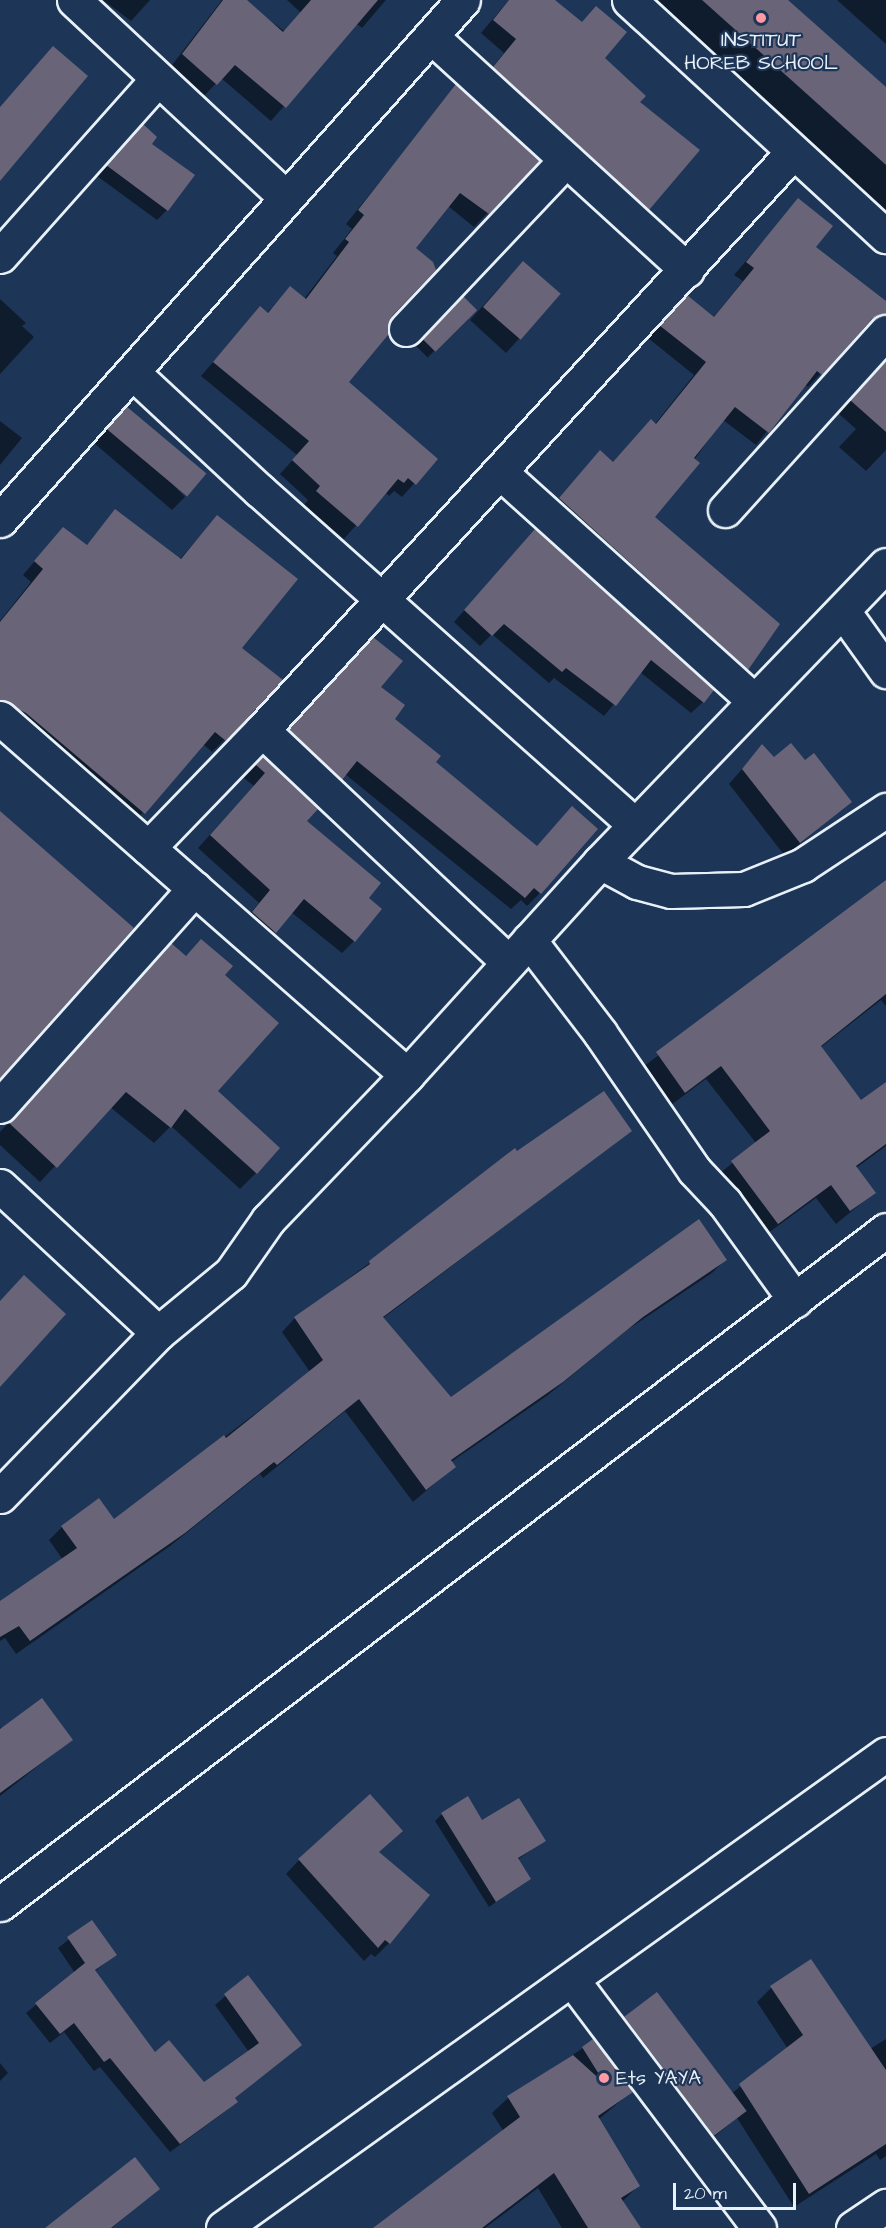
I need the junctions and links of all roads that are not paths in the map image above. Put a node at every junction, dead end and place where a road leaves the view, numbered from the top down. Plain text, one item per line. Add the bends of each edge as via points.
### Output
1 (74, 0) edge
2 (463, 0) edge
3 (629, 0) edge
4 (433, 38) junction
5 (156, 81) junction
6 (792, 153) junction
7 (566, 160) junction
8 (286, 198) junction
9 (886, 236) edge
10 (0, 256) edge
11 (687, 270) junction
12 (406, 329) dead end
13 (886, 332) edge
14 (134, 373) junction
15 (500, 472) junction
16 (725, 510) dead end
17 (2, 515) edge
18 (886, 565) edge
19 (382, 600) junction
20 (843, 611) junction
21 (886, 671) edge
22 (753, 700) junction
23 (0, 718) edge
24 (262, 730) junction
25 (886, 810) edge
26 (635, 825) junction
27 (148, 848) junction
28 (600, 862) junction
29 (195, 888) junction
30 (518, 951) junction
31 (407, 1075) junction
32 (0, 1106) edge
33 (0, 1186) edge
34 (886, 1230) edge
35 (795, 1300) junction
36 (158, 1333) junction
37 (0, 1496) edge
38 (886, 1754) edge
39 (0, 1904) edge
40 (573, 1981) junction
41 (886, 2206) edge
42 (223, 2228) edge
43 (759, 2228) edge
44 (853, 2228) edge

1 - 5 street
2 - 4 street
3 - 6 street
4 - 7 street
4 - 8 street
5 - 8 street
5 - 10 street
6 - 9 street
6 - 11 street
7 - 11 street
7 - 12 street
8 - 14 street
11 - 15 street
13 - 16 street
14 - 17 street
14 - 19 street
15 - 19 street
15 - 22 street
18 - 20 street
19 - 24 street
19 - 26 street
20 - 21 street
20 - 22 street
22 - 26 street
23 - 27 street
24 - 27 street
24 - 30 street
25 - 28 street via 803,865 744,889 671,891 637,882
26 - 28 street
27 - 29 street
28 - 30 street
29 - 31 street
29 - 32 street
30 - 31 street
30 - 35 street via 600,1033 694,1170 725,1203
31 - 36 street via 268,1220 231,1273
33 - 36 street
34 - 35 street
35 - 39 street
36 - 37 street
38 - 40 street
40 - 42 street
40 - 43 street
41 - 44 street

